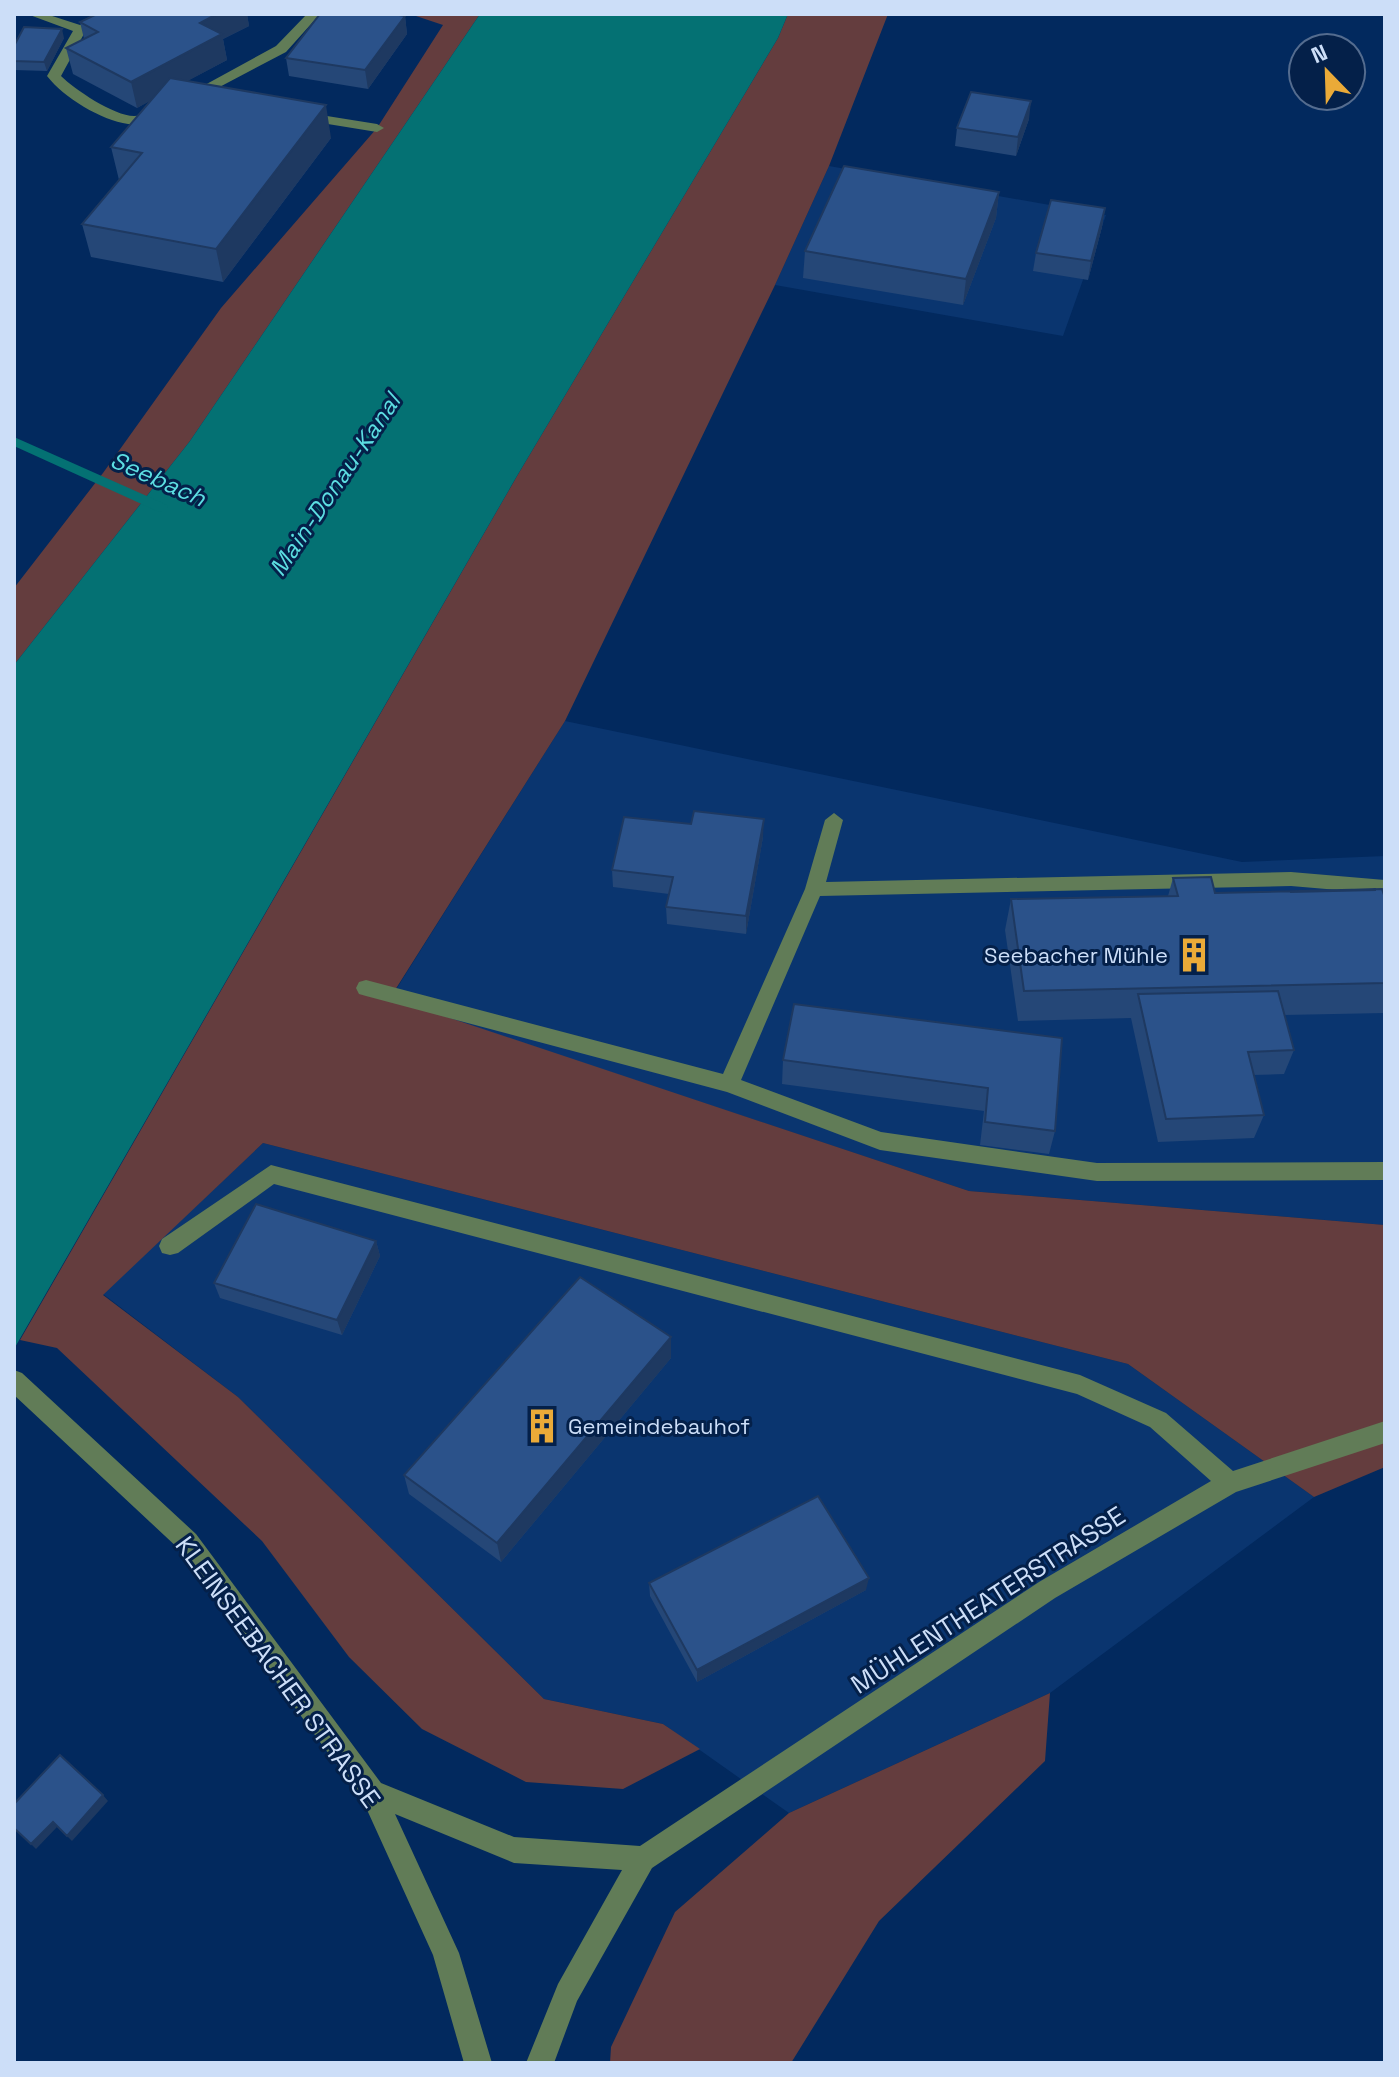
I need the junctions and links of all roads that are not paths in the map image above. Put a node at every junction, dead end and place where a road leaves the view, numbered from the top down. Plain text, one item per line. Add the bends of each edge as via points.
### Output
1 (33, 14) edge
2 (124, 14) edge
3 (314, 14) edge
4 (80, 29) junction
5 (187, 99) junction
6 (219, 104) edge
7 (282, 113) edge
8 (377, 128) dead end
9 (834, 820) dead end
10 (1385, 887) edge
11 (814, 889) junction
12 (366, 988) dead end
13 (729, 1084) junction
14 (1385, 1171) edge
15 (170, 1246) dead end
16 (14, 1380) edge
17 (1385, 1432) edge
18 (1230, 1483) junction
19 (372, 1792) junction
20 (643, 1859) junction
21 (478, 2063) edge
22 (540, 2063) edge

1 - 4 street
2 - 4 street
3 - 5 street via 281,49
4 - 5 street via 54,76 63,87 126,120 154,115
5 - 6 street
7 - 8 street
9 - 11 street
10 - 11 street via 1291,879
11 - 13 street
12 - 13 street
13 - 14 street via 880,1141 1097,1172
15 - 18 street via 271,1174 1080,1385 1158,1420
16 - 19 street, KLEINSEEBACHER STRASSE via 188,1542
17 - 18 street, MÜHLENTHEATERSTRASSE
18 - 20 street, MÜHLENTHEATERSTRASSE via 1047,1590
19 - 20 street via 514,1850
19 - 21 street, KLEINSEEBACHER STRASSE via 446,1953
20 - 22 street via 567,1993

